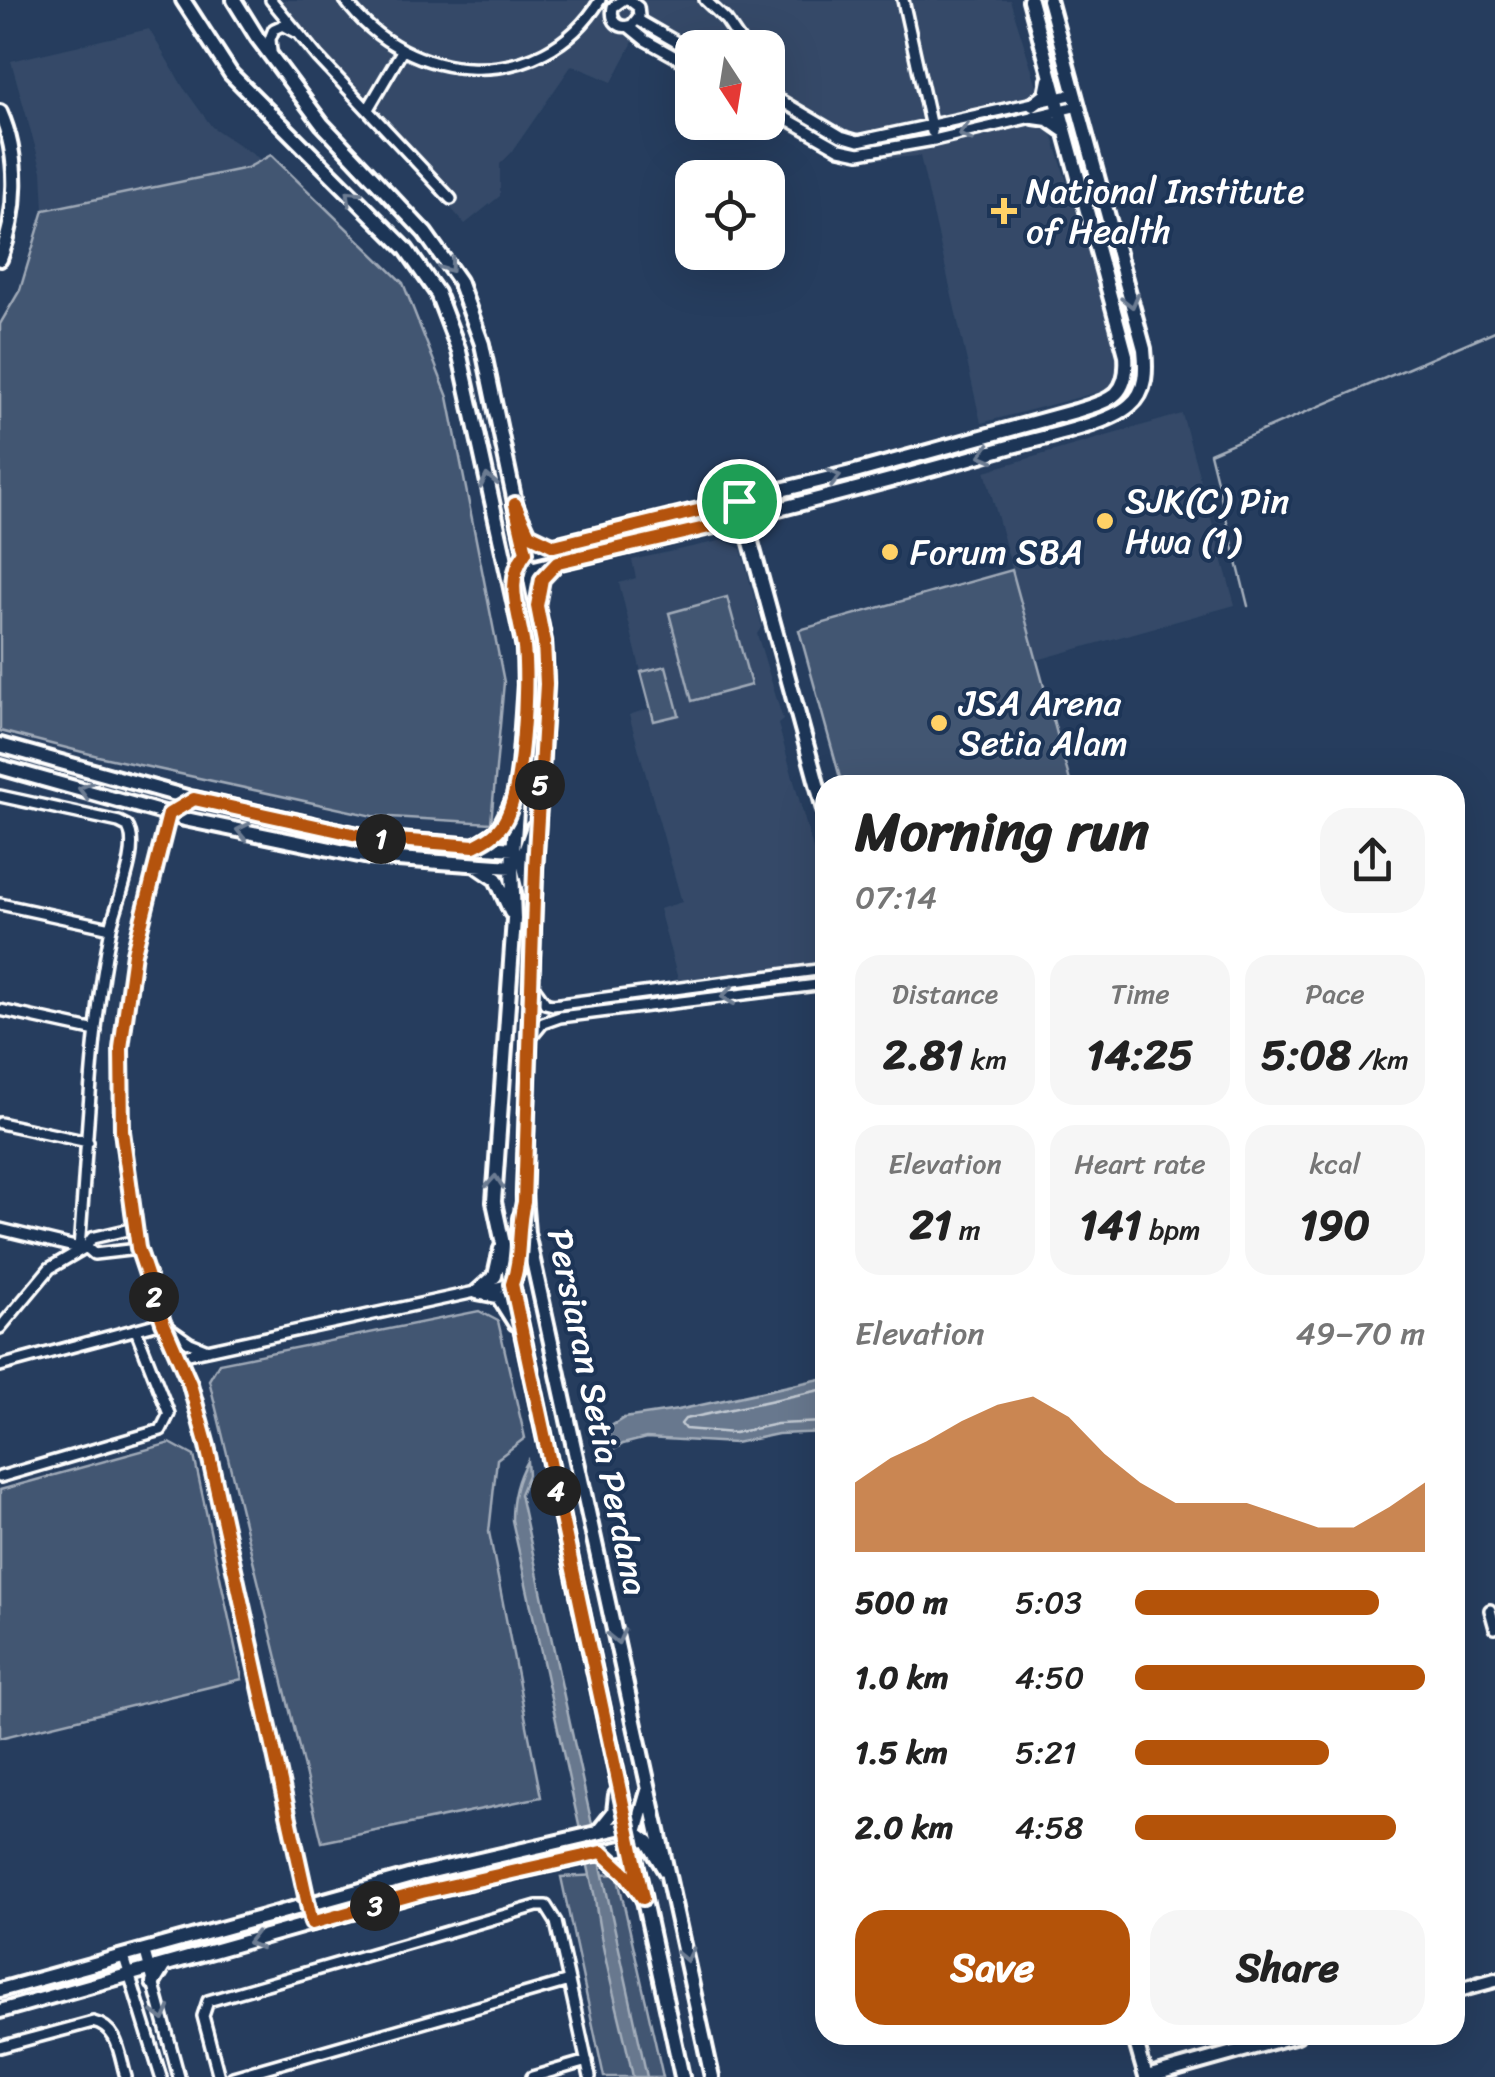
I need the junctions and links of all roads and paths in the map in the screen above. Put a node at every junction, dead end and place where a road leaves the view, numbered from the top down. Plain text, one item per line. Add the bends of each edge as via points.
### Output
1 (183, 0) edge
2 (234, 0) edge
3 (272, 0) edge
4 (345, 0) edge
5 (600, 0) edge
6 (626, 0) edge
7 (705, 0) edge
8 (900, 0) edge
9 (1030, 0) edge
10 (1049, 0) edge
11 (1058, 0) edge
12 (633, 23) junction
13 (1055, 25) junction
14 (733, 30) edge
15 (298, 33) junction
16 (675, 43) edge
17 (402, 51) junction
18 (675, 57) edge
19 (273, 58) junction
20 (1050, 70) junction
21 (1076, 100) junction
22 (785, 104) edge
23 (1059, 105) junction
24 (368, 109) junction
25 (1033, 111) junction
26 (0, 112) edge
27 (785, 117) edge
28 (931, 127) junction
29 (1067, 133) junction
30 (934, 140) junction
31 (451, 199) dead end
32 (0, 259) edge
33 (739, 501) junction
34 (515, 504) junction
35 (773, 512) junction
36 (744, 519) junction
37 (711, 527) junction
38 (499, 532) junction
39 (752, 541) junction
40 (554, 546) junction
41 (524, 561) junction
42 (558, 562) junction
43 (514, 600) junction
44 (537, 606) junction
45 (0, 745) edge
46 (0, 767) edge
47 (815, 776) edge
48 (516, 784) junction
49 (158, 789) junction
50 (0, 796) edge
51 (194, 799) junction
52 (169, 814) junction
53 (538, 815) junction
54 (474, 846) junction
55 (516, 858) junction
56 (474, 865) junction
57 (534, 901) junction
58 (0, 904) edge
59 (514, 919) junction
60 (112, 928) junction
61 (815, 969) edge
62 (531, 983) junction
63 (815, 985) edge
64 (0, 1010) edge
65 (96, 1031) junction
66 (529, 1040) junction
67 (0, 1122) edge
68 (88, 1142) junction
69 (524, 1202) junction
70 (135, 1228) junction
71 (0, 1229) edge
72 (500, 1230) junction
73 (83, 1248) junction
74 (138, 1248) junction
75 (512, 1284) junction
76 (476, 1292) junction
77 (164, 1324) junction
78 (0, 1328) edge
79 (136, 1330) junction
80 (524, 1338) junction
81 (208, 1350) junction
82 (178, 1356) junction
83 (0, 1366) edge
84 (188, 1378) junction
85 (0, 1477) edge
86 (1490, 1610) dead end
87 (1495, 1628) edge
88 (618, 1782) junction
89 (650, 1784) junction
90 (632, 1828) junction
91 (597, 1832) junction
92 (631, 1846) junction
93 (595, 1853) junction
94 (669, 1876) junction
95 (643, 1898) junction
96 (308, 1904) junction
97 (312, 1923) junction
98 (145, 1952) junction
99 (124, 1957) junction
100 (151, 1976) junction
101 (128, 1979) junction
102 (569, 1980) junction
103 (1495, 1980) edge
104 (1465, 1988) edge
105 (0, 1990) edge
106 (0, 2012) edge
107 (1137, 2045) edge
108 (1261, 2045) edge
109 (0, 2048) edge
110 (587, 2062) junction
111 (126, 2077) edge
112 (161, 2077) edge
113 (169, 2077) edge
114 (178, 2077) edge
115 (219, 2077) edge
116 (233, 2077) edge
117 (532, 2077) edge
118 (590, 2077) edge
119 (682, 2077) edge
120 (712, 2077) edge
121 (1146, 2077) edge

38 -> 1 street, Persiaran Setia Perdana via 459,352 437,292 406,248 231,74
2 - 19 street, Persiaran Setia Perdana
3 - 15 street
4 - 17 street via 371,30
5 - 17 street via 576,32 514,64 439,65
6 - 12 street via 638,7
6 - 12 street via 613,7 612,16 620,26
7 - 14 street
8 - 28 street
9 - 20 street
10 - 13 street
11 - 13 street
12 - 16 street
12 - 18 street via 645,40
13 - 21 street
15 - 19 street via 283,24 274,29
15 - 24 street
17 - 24 street
19 -> 34 street, Persiaran Setia Perdana via 322,124 425,233 458,281 482,344
20 - 23 street
20 - 25 street via 1046,95
21 - 23 street
21 -> 35 street via 1144,349 1142,390 1131,405 1080,426
22 - 28 street via 858,142
23 - 25 street
23 - 29 street
24 - 31 street
25 - 28 street
25 - 29 street
25 -> 30 street
26 - 32 street via 14,166 14,202
27 - 30 street via 849,153
28 - 30 street
33 -> 29 street via 1076,411 1119,392 1126,355
33 - 36 street
33 - 40 street
34 - 40 street via 529,534
34 - 41 street, Persiaran Setia Perdana
35 - 36 street
35 - 39 street via 756,526
36 - 37 street
36 - 39 street
37 - 39 street
37 - 42 street
38 - 41 street
38 - 43 street, Persiaran Setia Perdana
39 - 47 street
40 - 41 street
41 - 42 street
41 - 43 street via 514,571
41 - 44 street, Persiaran Setia Perdana
42 - 44 street via 542,579
43 - 48 street, Persiaran Setia Perdana via 525,685
44 - 53 street, Persiaran Setia Perdana via 546,684
45 - 49 street
52 -> 46 street
48 - 54 street via 502,825
48 - 55 street, Persiaran Setia Perdana
49 - 51 street
49 - 52 street
50 - 60 street via 119,822 132,832
51 - 52 street
51 - 54 street via 371,838
56 -> 52 street via 369,856
52 - 70 street via 134,953 121,1048 122,1131
53 - 55 street
53 - 57 street, Persiaran Setia Perdana
54 - 55 street
55 - 56 street
55 - 57 street
55 - 59 street, Persiaran Setia Perdana
56 - 59 street via 496,880
57 - 62 street, Persiaran Setia Perdana
58 - 60 street
72 -> 59 street, Persiaran Setia Perdana via 494,1202
60 - 65 street
61 - 62 street via 553,1004
62 - 66 street, Persiaran Setia Perdana
63 -> 66 street via 560,1017 542,1024
64 - 65 street
65 - 68 street
66 - 69 street, Persiaran Setia Perdana
67 - 68 street
68 - 73 street
69 - 75 street
69 -> 89 street, Persiaran Setia Perdana
70 - 73 street via 92,1238
70 - 74 street
71 - 73 street
72 - 75 street, Persiaran Setia Perdana
72 - 76 street via 500,1265
73 - 74 street via 109,1254
73 - 78 street via 50,1268
74 - 77 street
75 - 76 street
75 - 80 street, Persiaran Setia Perdana
76 - 80 street via 503,1300
76 - 81 street
77 - 79 street
77 - 81 street
77 - 82 street
79 - 83 street
79 - 85 street via 169,1414 162,1430
80 - 88 street, Persiaran Setia Perdana
81 - 82 street
81 - 84 street via 195,1358
82 - 84 street
84 - 96 street
86 - 87 street
88 - 90 street, Persiaran Setia Perdana
88 - 91 street via 614,1812
89 - 90 street
89 - 94 street, Persiaran Setia Perdana
90 - 91 street
90 - 92 street, Persiaran Setia Perdana
90 - 94 street
91 - 96 street
92 - 93 street
92 - 95 street, Persiaran Setia Perdana
93 - 95 street via 626,1874
93 - 97 street
94 -> 120 street, Persiaran Setia Perdana
95 - 119 street, Persiaran Setia Perdana
96 - 97 street
96 - 98 street
97 -> 100 street via 164,1965
98 - 99 street
98 - 100 street
99 - 101 street
99 - 105 street
100 - 101 street
100 -> 114 street
101 - 106 street
101 - 112 street
102 - 110 street
102 - 115 street via 552,1913 537,1906 208,2001 203,2016
102 - 116 street
103 - 104 street
107 - 121 street
108 - 121 street
109 - 111 street via 93,2022 114,2034
110 - 117 street
110 - 118 street
113 - 114 street

